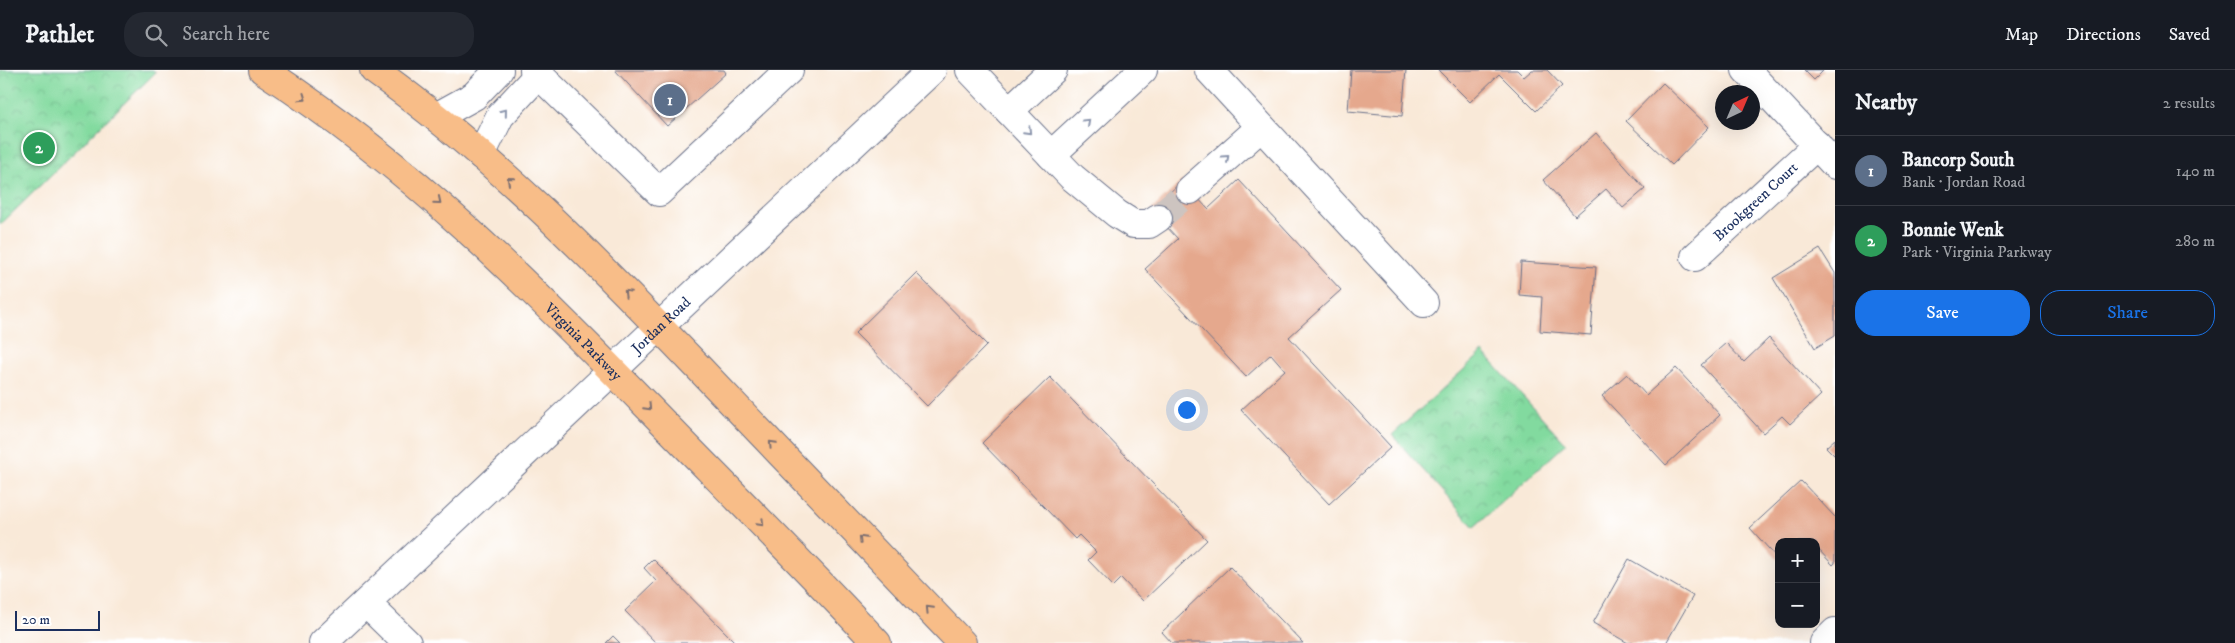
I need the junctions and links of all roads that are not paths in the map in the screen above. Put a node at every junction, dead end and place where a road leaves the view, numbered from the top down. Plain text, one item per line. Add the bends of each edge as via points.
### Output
1 (264, 70) edge
2 (374, 70) edge
3 (499, 70) edge
4 (788, 70) edge
5 (932, 70) edge
6 (970, 70) edge
7 (1052, 70) edge
8 (1143, 70) edge
9 (1209, 70) edge
10 (1746, 70) edge
11 (536, 73) edge
12 (1009, 111) junction
13 (436, 117) junction
14 (1261, 127) junction
15 (1817, 145) junction
16 (481, 155) junction
17 (1051, 155) junction
18 (1835, 165) edge
19 (1190, 190) tunnel mouth
20 (1158, 218) tunnel mouth
21 (1695, 257) dead end
22 (1424, 303) dead end
23 (661, 328) junction
24 (614, 372) junction
25 (366, 603) junction
26 (1835, 632) edge
27 (323, 643) edge
28 (407, 643) edge
29 (877, 643) edge
30 (962, 643) edge
31 (1824, 643) edge

1 -> 24 main road, Virginia Parkway via 332,118 448,209
2 - 13 main road
3 - 13 street via 474,96
4 - 11 street via 659,192
5 - 23 street, Jordan Road
6 - 12 street
7 - 12 street
17 -> 8 street
9 - 14 street
10 - 15 street
16 -> 11 street via 500,116
12 -> 17 street
13 - 16 main road
19 -> 14 street
14 - 22 street
15 - 18 street
15 - 21 street, Brookgreen Court
23 -> 16 main road via 561,228
17 - 20 street via 1072,177 1133,224 1149,224
23 - 24 street, Jordan Road
30 -> 23 main road
24 - 25 street, Jordan Road
24 -> 29 main road, Virginia Parkway
25 - 27 street, Jordan Road
25 - 28 street
26 - 31 street

